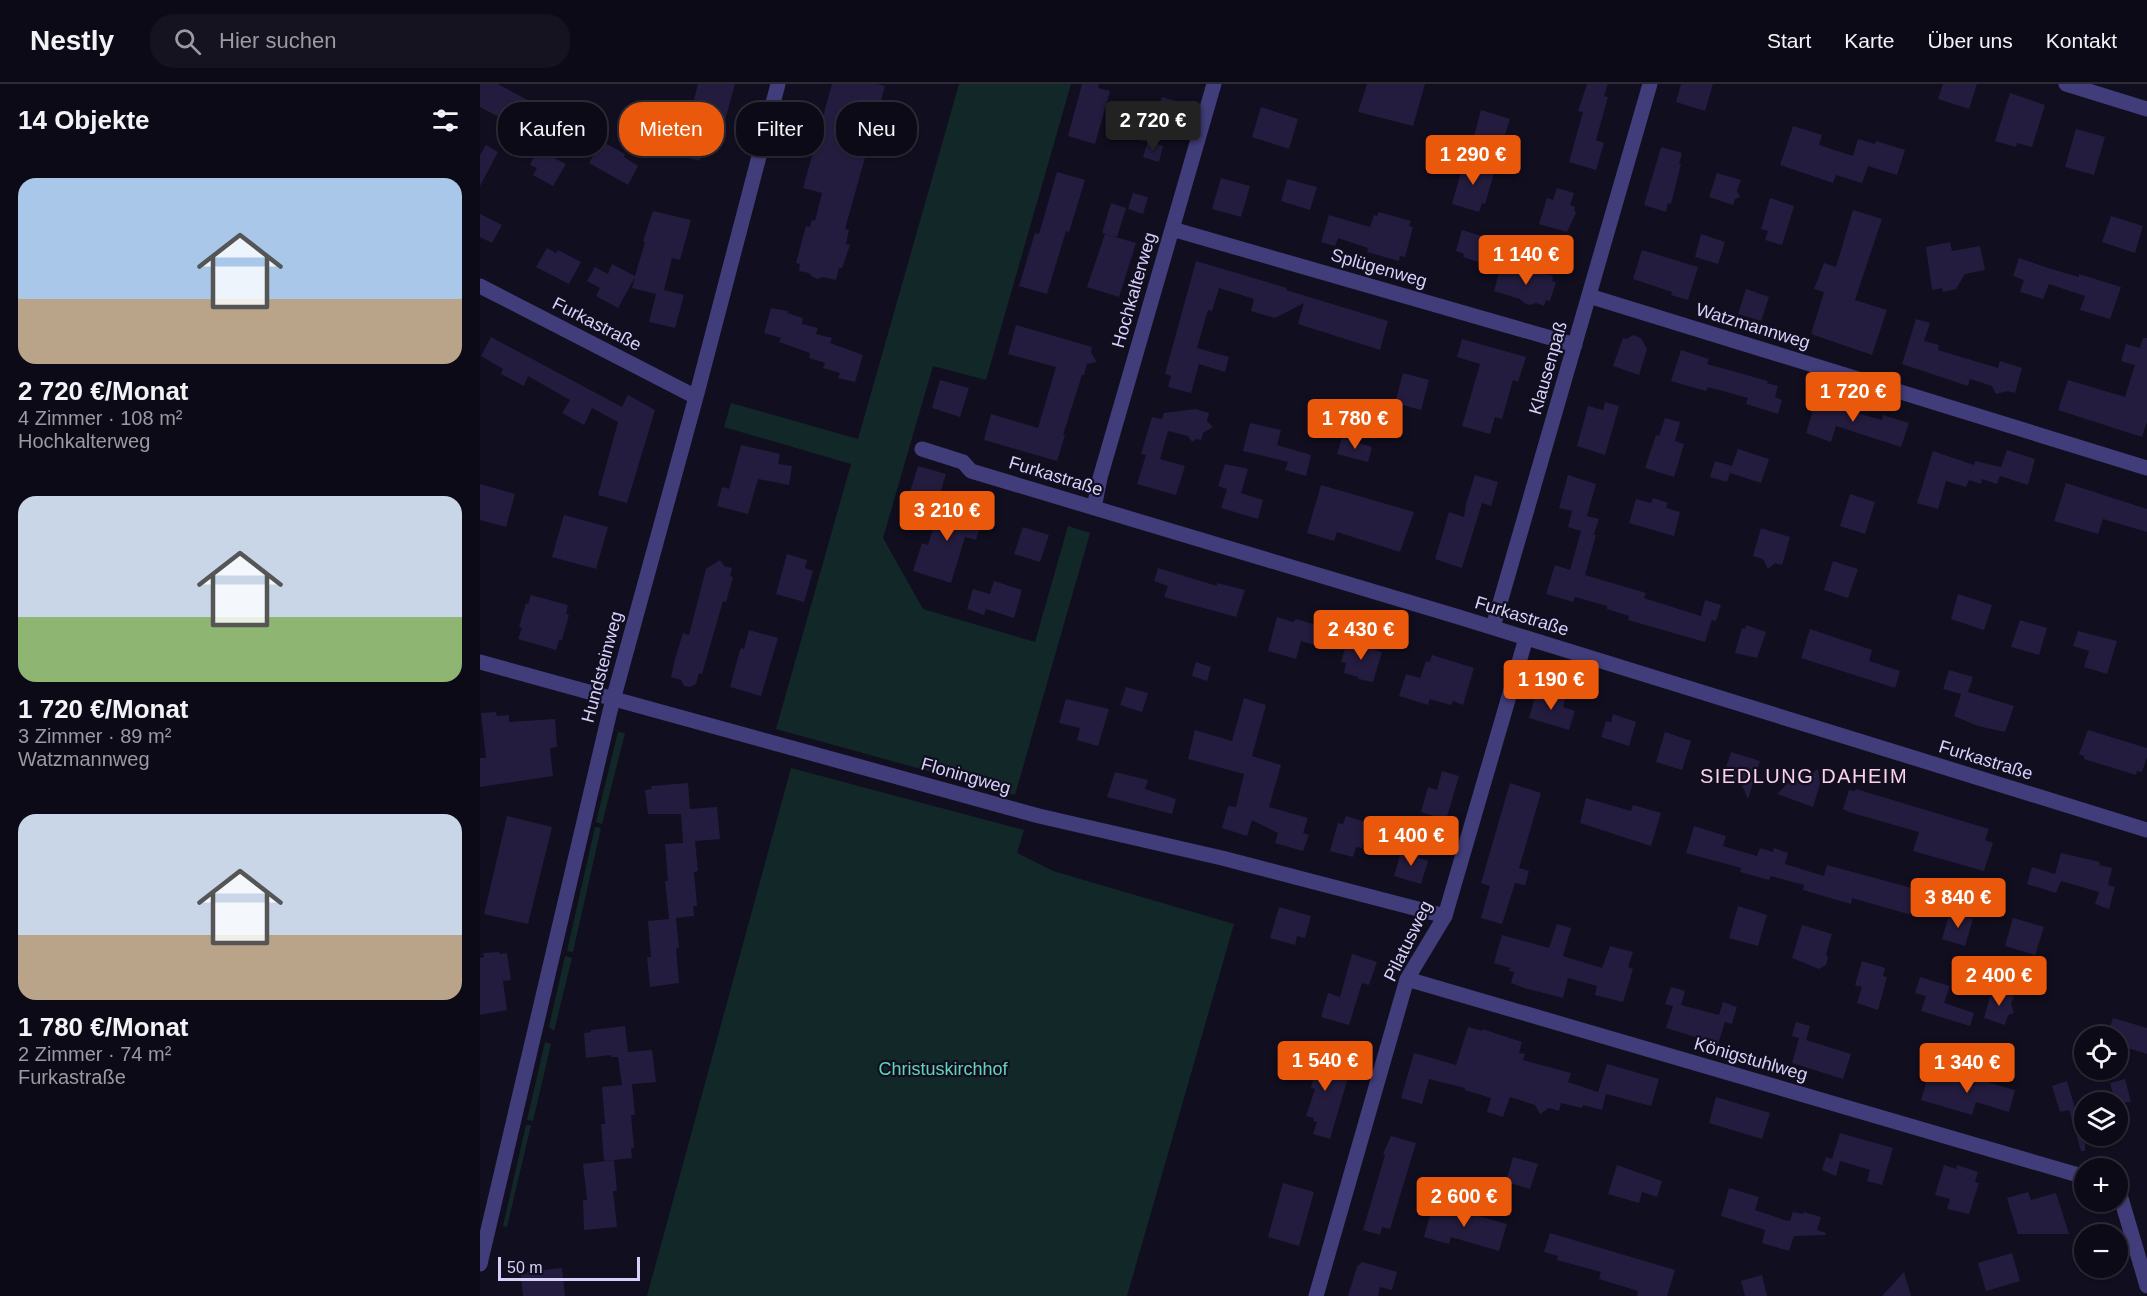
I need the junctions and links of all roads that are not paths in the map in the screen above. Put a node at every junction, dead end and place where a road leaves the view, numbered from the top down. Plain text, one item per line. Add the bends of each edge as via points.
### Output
1 (778, 84) edge
2 (1214, 84) edge
3 (1650, 84) edge
4 (2066, 84) edge
5 (2147, 109) edge
6 (1172, 229) junction
7 (480, 286) edge
8 (1589, 296) junction
9 (1575, 345) junction
10 (696, 397) junction
11 (922, 449) dead end
12 (2147, 468) edge
13 (1094, 508) junction
14 (1492, 627) junction
15 (1526, 638) junction
16 (480, 662) edge
17 (612, 700) junction
18 (2147, 830) edge
19 (1444, 916) junction
20 (1407, 980) junction
21 (2074, 1174) edge
22 (2125, 1212) edge
23 (480, 1264) edge
24 (2147, 1286) edge
25 (1316, 1296) edge

1 - 10 street, Hundsteinweg
2 - 6 street, Hochkalterweg
3 - 8 street, Klausenpaß
4 - 5 street
6 - 9 street, Splügenweg
6 - 13 street, Hochkalterweg
7 - 10 street, Furkastraße
8 - 9 street, Klausenpaß
8 - 12 street, Watzmannweg
9 - 14 street, Klausenpaß
10 - 17 street, Hundsteinweg
11 - 13 street, Furkastraße via 963,462 970,471
13 - 14 street, Furkastraße
14 - 15 street, Furkastraße
15 - 18 street, Furkastraße
15 - 19 street, Pilatusweg
16 - 17 street, Floningweg
17 - 19 street, Floningweg via 1039,816 1222,858
17 - 23 street, Hundsteinweg
19 - 20 street, Pilatusweg
20 - 21 street, Königstuhlweg
20 - 25 street, Pilatusweg
22 - 24 street

